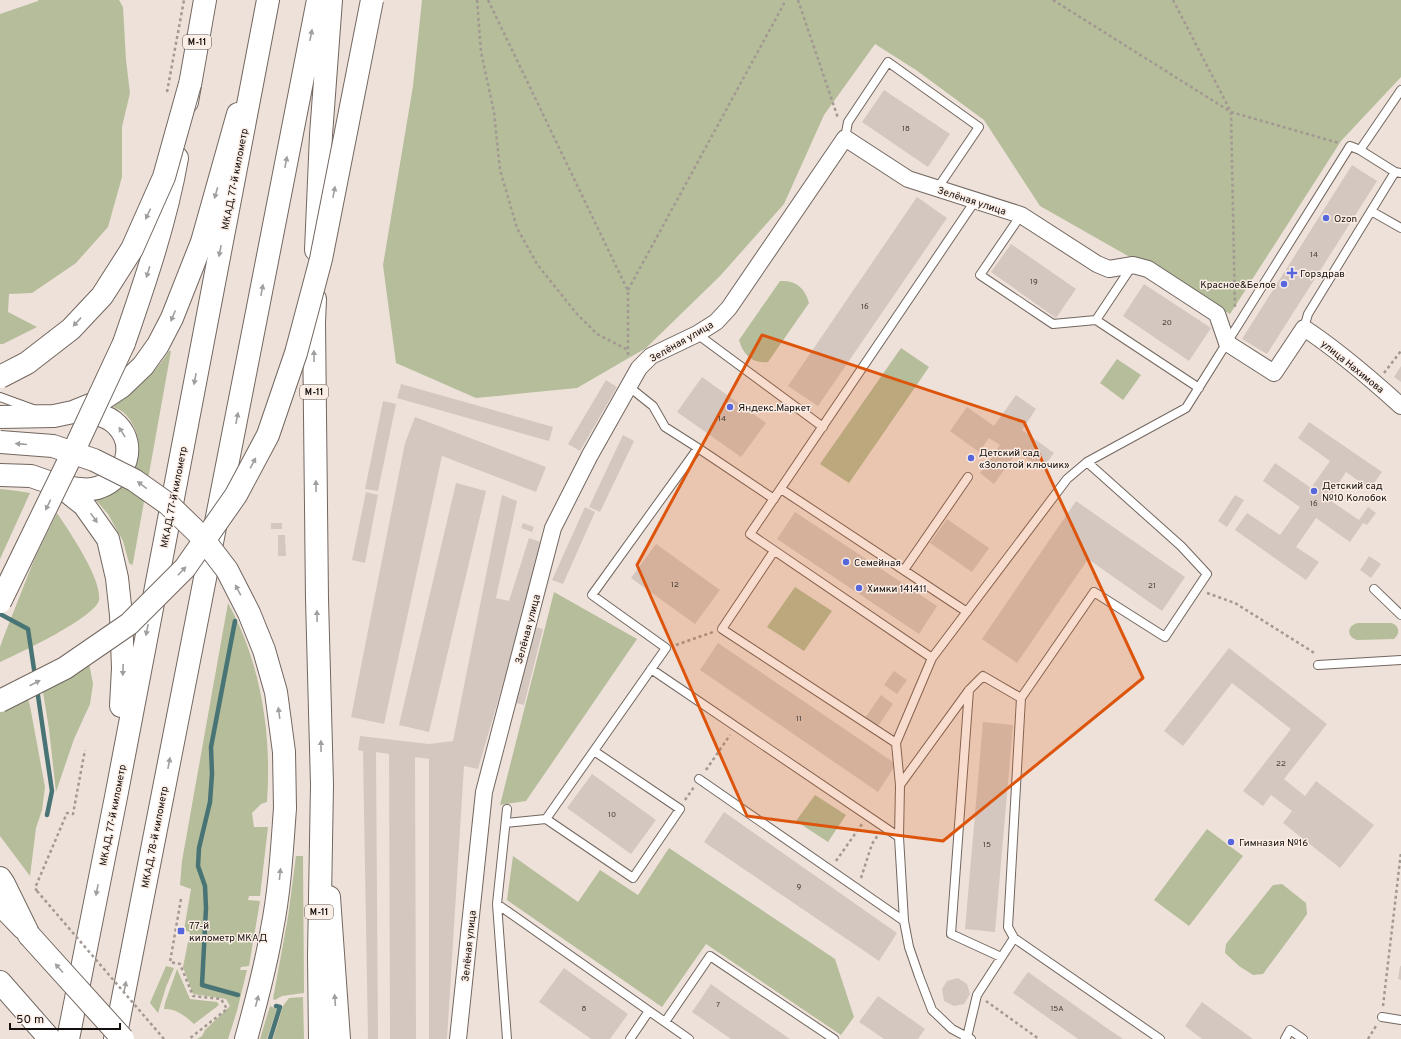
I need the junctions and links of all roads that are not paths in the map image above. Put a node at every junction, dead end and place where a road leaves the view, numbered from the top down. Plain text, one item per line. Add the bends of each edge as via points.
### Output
1 (205, 0) edge
2 (318, 0) edge
3 (331, 0) edge
4 (372, 0) edge
5 (266, 10) edge
6 (190, 84) junction
7 (1400, 95) edge
8 (845, 138) junction
9 (1360, 150) junction
10 (1398, 173) edge
11 (937, 189) junction
12 (975, 201) junction
13 (1371, 211) junction
14 (1021, 215) junction
15 (1401, 228) edge
16 (1132, 265) junction
17 (1096, 320) junction
18 (1304, 328) junction
19 (697, 334) junction
20 (1226, 344) junction
21 (0, 377) edge
22 (628, 386) junction
23 (1199, 388) junction
24 (0, 397) edge
25 (1401, 406) edge
26 (64, 414) junction
27 (0, 417) edge
28 (823, 427) junction
29 (0, 442) edge
30 (698, 448) junction
31 (1087, 462) junction
32 (0, 475) edge
33 (968, 477) dead end
34 (60, 486) junction
35 (781, 489) junction
36 (774, 499) junction
37 (774, 551) junction
38 (904, 570) junction
39 (1374, 589) dead end
40 (0, 602) edge
41 (967, 612) junction
42 (1401, 615) edge
43 (932, 658) junction
44 (1401, 660) edge
45 (1322, 665) road end
46 (651, 669) junction
47 (969, 690) junction
48 (1021, 698) junction
49 (0, 701) edge
50 (896, 743) junction
51 (594, 751) junction
52 (700, 779) road end
53 (322, 785) junction
54 (900, 785) junction
55 (116, 797) junction
56 (507, 809) dead end
57 (546, 819) junction
58 (506, 823) junction
59 (899, 836) junction
60 (0, 878) edge
61 (0, 904) edge
62 (497, 904) junction
63 (904, 921) junction
64 (29, 935) junction
65 (1014, 938) junction
66 (1001, 957) junction
67 (0, 982) edge
68 (0, 987) edge
69 (17, 1001) junction
70 (649, 1011) junction
71 (1382, 1017) road end
72 (1401, 1020) edge
73 (665, 1022) junction
74 (968, 1038) edge
75 (50, 1039) edge
76 (68, 1039) edge
77 (115, 1039) edge
78 (122, 1039) edge
79 (246, 1039) edge
80 (320, 1039) edge
81 (338, 1039) edge
82 (458, 1039) edge
83 (507, 1039) edge
84 (630, 1039) edge
85 (689, 1039) edge
86 (834, 1039) edge
87 (1160, 1039) edge
88 (1285, 1039) edge
89 (1303, 1039) edge

1 - 6 main road, М-11
77 -> 2 main road, МКАД, 78-й километр
53 -> 3 main road, М-11 via 314,323 321,135
49 -> 4 main road, bridge via 65,668 129,624 185,568 236,495 265,442 296,353 321,259
5 -> 26 main road via 202,242 172,318 143,366 121,387 98,402
5 -> 55 main road, МКАД, 77-й километр
6 -> 21 main road, bridge via 164,177 132,249 102,296 71,329 27,363
6 -> 40 main road, М-11, bridge via 171,192 124,343
7 - 9 lane
8 - 11 street, Зелёная улица via 908,179
8 - 11 lane via 848,122 888,62 979,127
8 - 19 street, Зелёная улица via 729,308 716,322
9 - 10 lane
9 - 20 lane via 1350,146
10 - 13 lane
11 - 12 street, Зелёная улица
12 - 14 street, Зелёная улица
12 - 28 lane
13 - 15 lane
13 - 18 lane via 1308,314
14 - 16 street, Зелёная улица via 1097,264 1109,269
14 - 17 lane via 980,275 1053,324
16 - 17 lane
16 - 20 street, Зелёная улица via 1148,269 1218,314
17 - 23 lane
18 - 20 street via 1274,373
18 - 25 street, улица Нахимова via 1333,348
19 - 22 street, Зелёная улица via 651,356 639,368
19 - 28 lane
20 - 23 lane
22 - 30 lane via 653,406 665,427
22 - 82 street, Зелёная улица via 553,528 484,792
23 - 31 lane via 1186,408
24 - 26 lane
26 - 27 main road
34 -> 26 main road via 82,490 100,487 113,480 122,470 128,446 125,435 117,424 109,419 96,413
28 - 35 lane
79 -> 29 main road, bridge via 272,929 285,808 283,745 276,692 264,650 249,613 227,570 205,542 168,504 134,480 94,460 53,446
30 - 36 lane
30 - 46 lane via 592,595 666,648
31 - 41 lane via 1067,479
31 - 48 lane via 1180,546 1207,574 1165,636 1094,592
32 - 34 main road via 31,476
33 - 38 lane
34 -> 55 main road via 84,505 108,539 117,578 124,668
35 - 36 lane
35 - 38 lane
36 - 37 lane via 750,534
37 - 43 lane
37 - 50 lane via 722,629
38 - 41 lane
39 - 42 lane
41 - 43 lane
43 - 50 lane
44 - 45 lane
46 - 51 lane
46 - 59 lane
47 - 48 lane via 983,676
47 - 54 lane
47 - 66 lane via 951,934
48 - 65 lane via 1008,927
50 - 54 lane
51 - 57 lane
51 - 57 lane via 680,809 633,878
52 - 63 lane
53 - 80 main road, М-11
81 -> 53 main road, М-11
54 - 59 lane
55 -> 76 main road, МКАД, 77-й километр
56 - 58 lane
57 - 58 lane
58 - 62 lane
59 - 63 lane
60 - 64 main road
61 - 64 main road
62 - 70 lane
62 - 83 lane
63 - 74 lane via 919,976 932,1010 952,1029
78 -> 64 main road, bridge
65 - 66 lane
65 - 87 lane
66 - 74 lane via 977,995
67 - 69 main road
68 - 69 main road
69 - 75 main road
70 - 73 lane
70 - 84 lane
71 - 72 lane
73 - 85 lane
73 - 86 lane via 710,956
88 - 89 lane via 1290,1030

